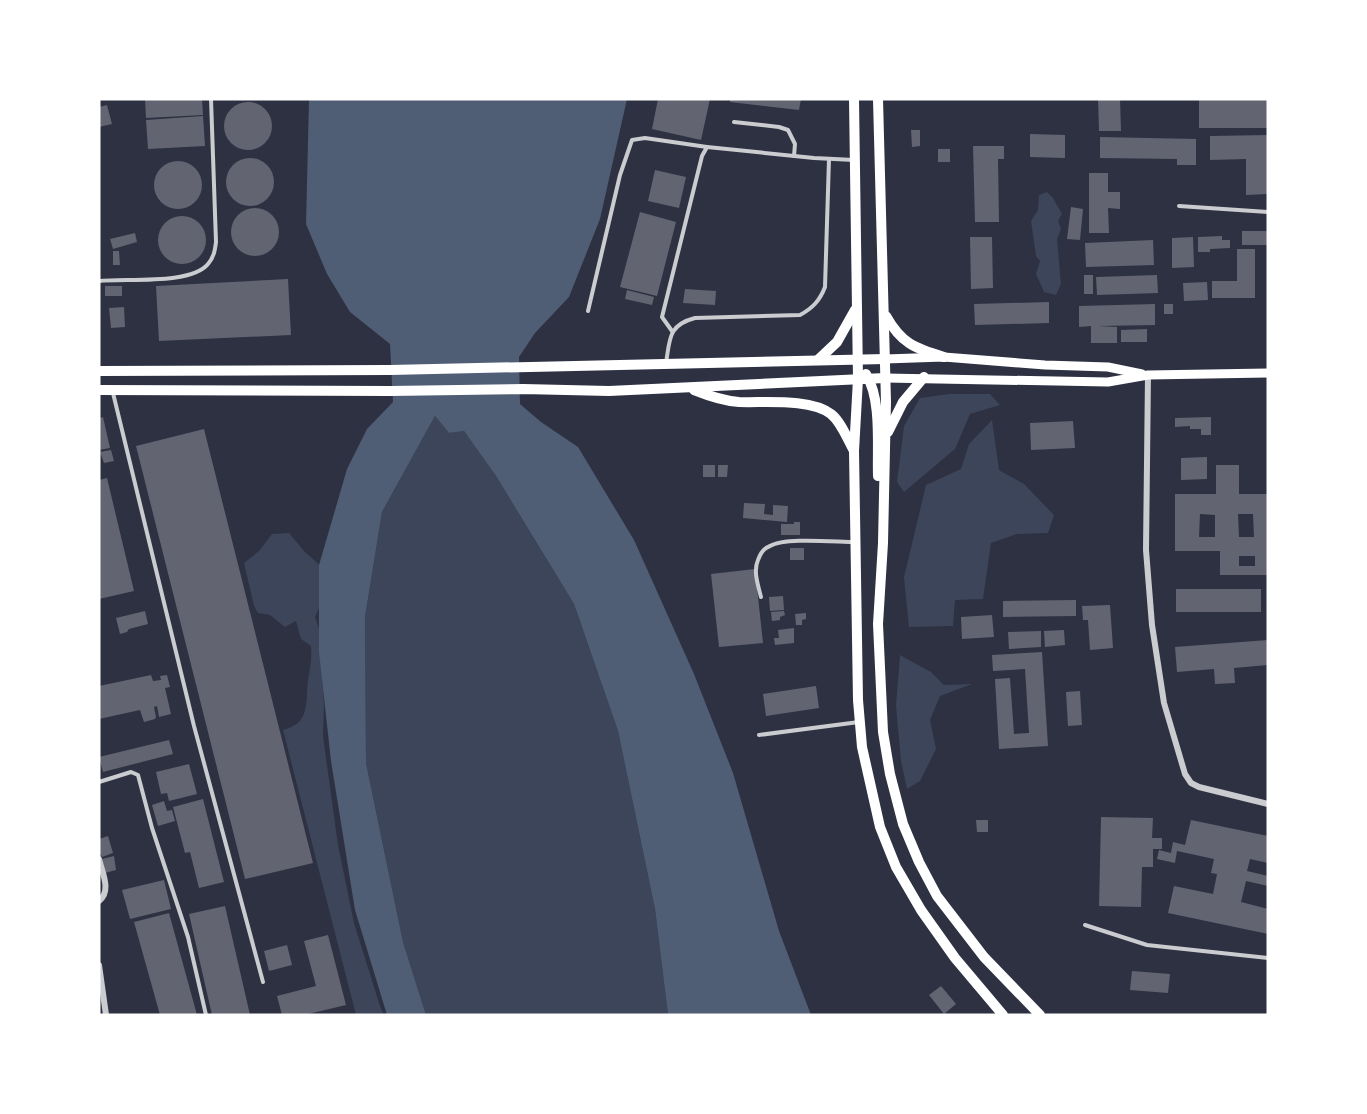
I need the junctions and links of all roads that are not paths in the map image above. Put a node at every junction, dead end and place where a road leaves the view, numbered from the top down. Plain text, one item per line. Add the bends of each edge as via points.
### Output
1 (211, 99) edge
2 (854, 99) edge
3 (878, 99) edge
4 (734, 122) dead end
5 (707, 147) junction
6 (794, 156) junction
7 (829, 159) junction
8 (855, 160) junction
9 (1179, 206) dead end
10 (1268, 212) edge
11 (99, 280) edge
12 (856, 307) junction
13 (588, 311) dead end
14 (884, 312) junction
15 (672, 331) junction
16 (944, 357) junction
17 (819, 359) junction
18 (857, 359) junction
19 (885, 359) junction
20 (666, 364) junction
21 (99, 371) edge
22 (1268, 374) edge
23 (1148, 375) junction
24 (885, 378) junction
25 (924, 378) junction
26 (863, 379) junction
27 (99, 390) edge
28 (112, 390) junction
29 (646, 390) junction
30 (886, 438) junction
31 (854, 452) junction
32 (856, 542) junction
33 (761, 597) dead end
34 (878, 624) junction
35 (860, 722) junction
36 (759, 735) dead end
37 (99, 782) edge
38 (1268, 804) edge
39 (99, 859) edge
40 (99, 901) edge
41 (1085, 925) dead end
42 (1268, 958) edge
43 (99, 965) edge
44 (263, 982) dead end
45 (106, 1015) edge
46 (206, 1015) edge
47 (1004, 1015) edge
48 (1040, 1015) edge

1 - 11 lane via 214,254 207,265 180,277
2 - 8 main road
3 - 14 main road
4 - 6 lane via 788,130 795,144
5 - 6 lane
5 - 13 lane via 645,138 632,140
5 - 15 lane via 662,317
6 - 7 lane
7 - 8 lane
7 - 15 lane via 825,287 810,309 800,315 695,318 683,321
8 - 12 main road
9 - 10 lane
12 - 17 main road via 837,342
12 - 18 main road
14 - 16 main road via 898,336 908,344
14 - 19 main road
15 - 20 lane
16 - 19 main road
16 - 23 main road via 1108,367
17 - 18 main road
17 - 20 main road
18 - 19 main road
18 - 26 main road
19 - 24 main road
20 - 21 main road
22 - 23 main road
23 - 25 main road via 1108,382
23 - 38 street via 1146,549 1164,704 1191,783
24 - 25 main road
24 - 26 main road
24 - 30 main road
25 - 30 main road via 903,402
26 - 29 main road
26 - 31 main road
26 - 34 main road via 874,396 877,429
27 - 28 main road
28 - 29 main road
28 - 44 lane via 194,726
29 - 31 main road via 692,389 738,402 817,408 830,414
30 - 34 main road
31 - 32 main road
32 - 33 lane via 769,546 761,552 756,565
32 - 35 main road
34 - 48 main road via 883,732 907,834 919,862 958,926
35 - 36 lane
35 - 47 main road via 872,795 896,867 955,958
37 - 46 lane via 131,772 138,775 188,937
39 - 40 street via 106,885
41 - 42 lane via 1147,945
43 - 45 street

